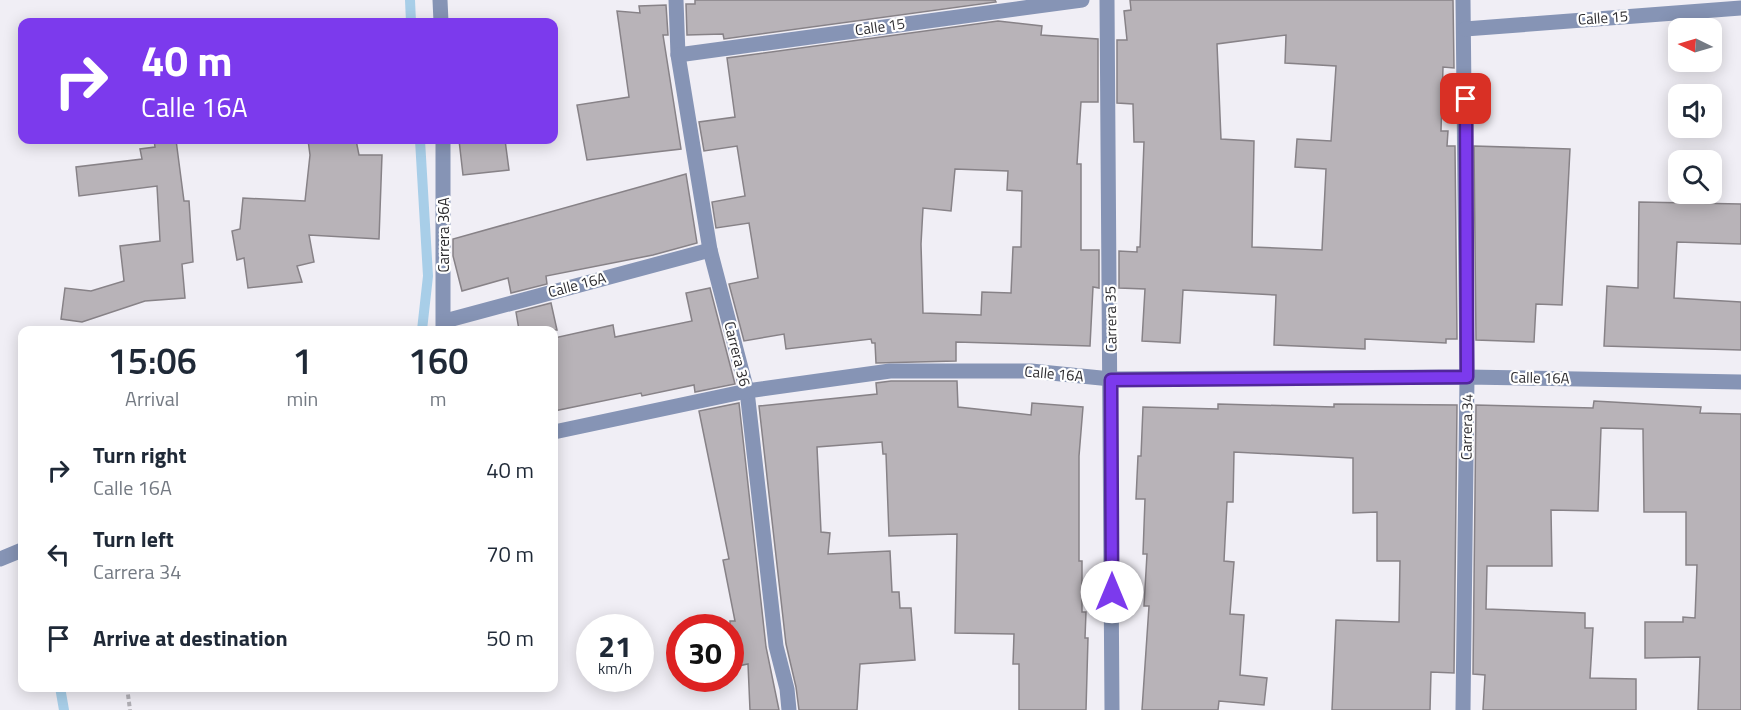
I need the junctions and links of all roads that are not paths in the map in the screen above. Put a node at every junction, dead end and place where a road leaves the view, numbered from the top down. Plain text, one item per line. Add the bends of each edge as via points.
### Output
1 (440, 0) edge
2 (676, 0) edge
3 (1082, 0) edge
4 (1107, 0) edge
5 (1463, 0) edge
6 (1741, 8) edge
7 (441, 18) edge
8 (1465, 29) junction
9 (678, 55) junction
10 (443, 144) edge
11 (710, 250) junction
12 (444, 325) edge
13 (1467, 377) junction
14 (1111, 380) junction
15 (1741, 382) edge
16 (747, 391) junction
17 (558, 431) edge
18 (18, 552) edge
19 (0, 559) edge
20 (789, 710) edge
21 (1112, 710) edge
22 (1463, 710) edge

1 - 7 street
2 - 9 street, Carrera 36
3 - 9 street, Calle 15
4 - 14 street, Carrera 35
5 - 8 street, Carrera 34
6 - 8 street, Calle 15
8 - 13 street, Carrera 34
9 - 11 street, Carrera 36
10 - 12 street, Carrera 36A
11 - 12 street, Calle 16A
11 - 16 street, Carrera 36
13 - 14 street, Calle 16A
13 - 15 street, Calle 16A
13 - 22 street, Carrera 34
14 - 16 street, Calle 16A via 1031,371 890,371
14 - 21 street, Carrera 35
16 - 17 street, Calle 16A
16 - 20 street, Carrera 36 via 776,646
18 - 19 street

